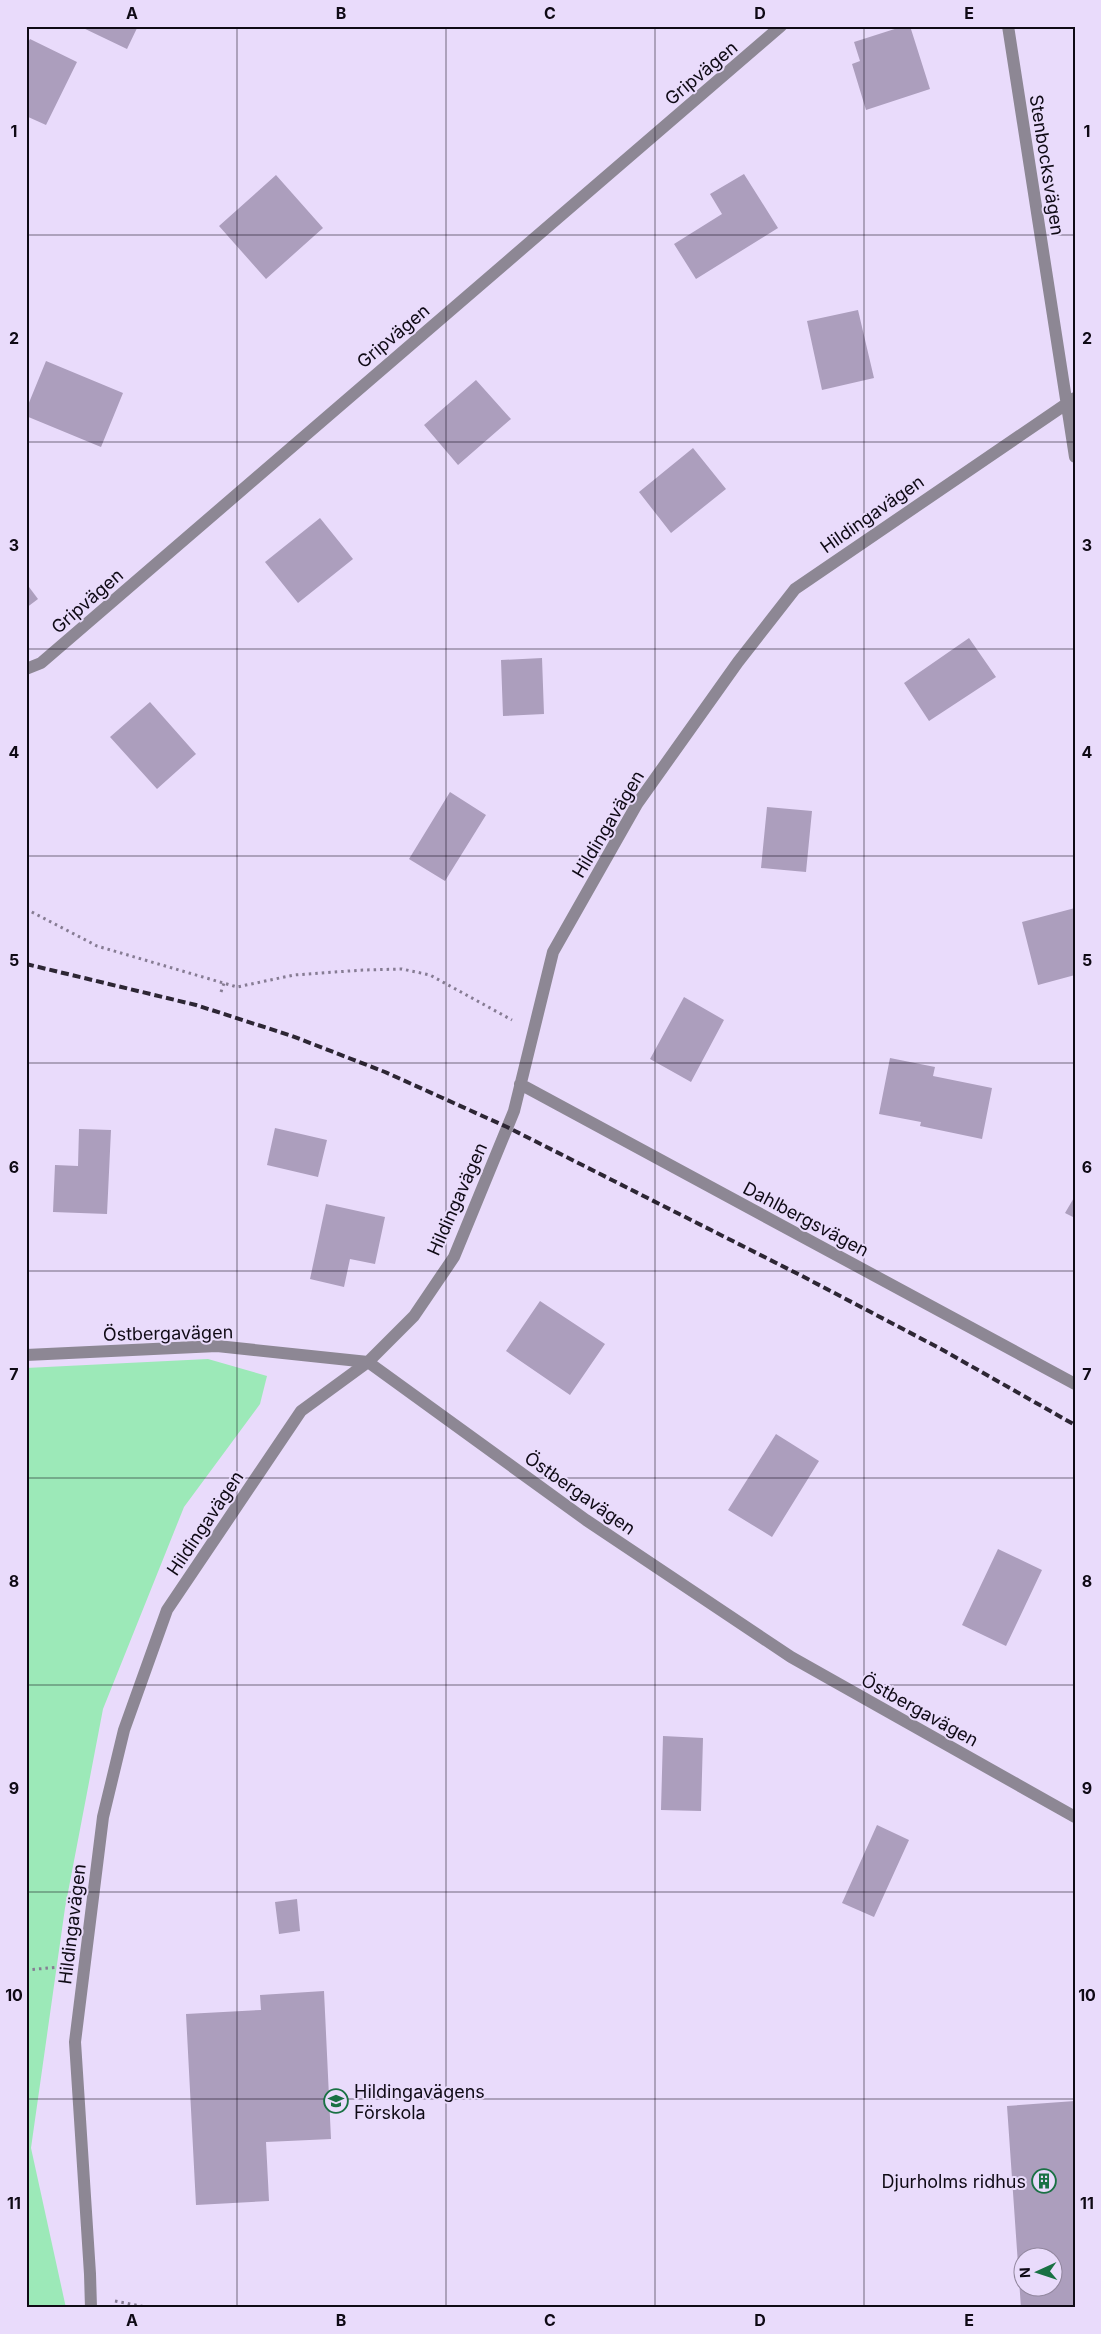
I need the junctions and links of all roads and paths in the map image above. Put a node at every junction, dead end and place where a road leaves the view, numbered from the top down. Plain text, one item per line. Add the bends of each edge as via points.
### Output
1 (781, 26) edge
2 (1008, 26) edge
3 (1070, 400) edge
4 (1075, 456) edge
5 (26, 669) edge
6 (26, 909) edge
7 (224, 983) junction
8 (221, 992) dead end
9 (534, 1031) junction
10 (520, 1084) junction
11 (26, 1355) edge
12 (368, 1362) junction
13 (1075, 1384) edge
14 (1075, 1816) edge
15 (84, 1966) junction
16 (26, 1970) edge
17 (91, 2302) edge
18 (151, 2308) edge

1 - 5 street, Gripvägen via 49,657
2 - 3 street, Stenbocksvägen
3 - 4 street, Stenbocksvägen
3 - 9 street, Hildingavägen via 795,589 738,662 637,804 554,952
6 - 7 path via 97,946
7 - 8 path
7 - 9 path via 238,987 294,975 402,969 430,974
9 - 10 street, Hildingavägen
10 - 12 street, Hildingavägen via 514,1111 454,1257 414,1316
10 - 13 street, Dahlbergsvägen
11 - 12 street, Östbergavägen via 218,1346
12 - 14 street, Östbergavägen via 586,1520 791,1658
12 - 15 street, Hildingavägen via 301,1411 167,1610 124,1730 104,1817
15 - 16 path
15 - 17 street, Hildingavägen via 75,2042
17 - 18 path

